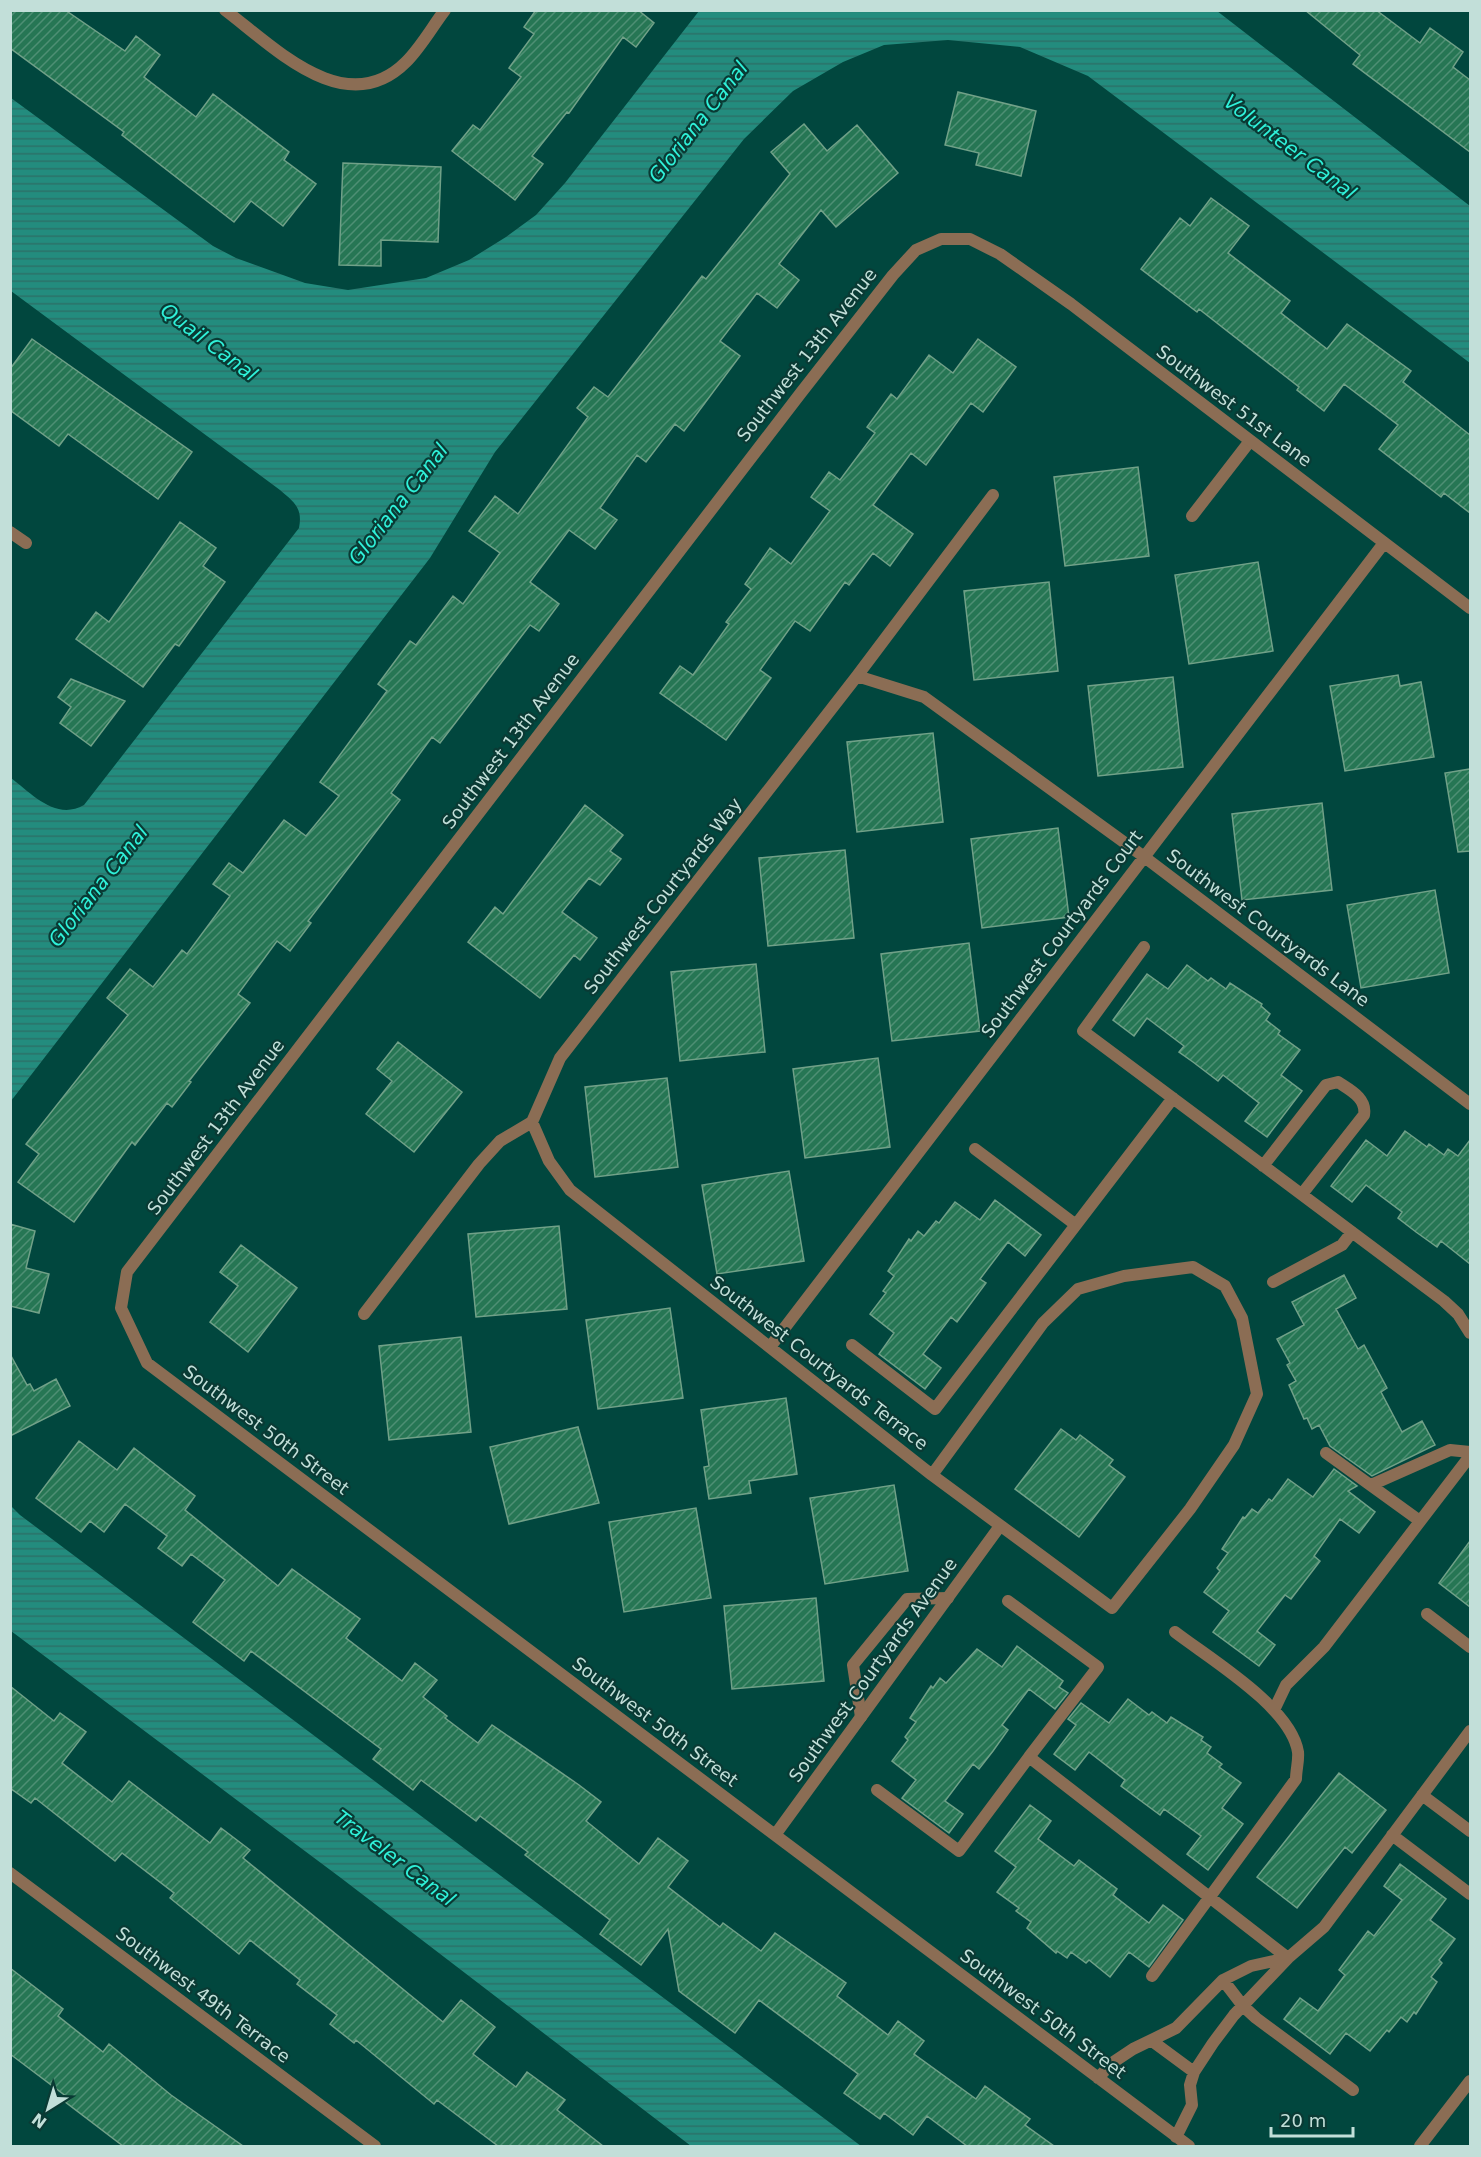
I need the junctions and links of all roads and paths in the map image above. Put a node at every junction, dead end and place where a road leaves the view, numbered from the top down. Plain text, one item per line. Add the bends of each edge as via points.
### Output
1 (225, 10) edge
2 (445, 10) edge
3 (970, 239) joint
4 (1250, 441) junction
5 (993, 495) dead end
6 (1192, 516) dead end
7 (10, 532) edge
8 (26, 543) dead end
9 (1384, 543) junction
10 (1470, 608) edge
11 (857, 676) junction
12 (1143, 856) junction
13 (1144, 947) dead end
14 (1173, 1098) junction
15 (1470, 1104) edge
16 (532, 1122) junction
17 (975, 1149) dead end
18 (1263, 1166) junction
19 (1302, 1194) junction
20 (1076, 1225) junction
21 (1352, 1232) junction
22 (1273, 1282) dead end
23 (120, 1308) joint
24 (364, 1314) dead end
25 (1470, 1332) edge
26 (852, 1345) dead end
27 (770, 1347) junction
28 (1326, 1453) dead end
29 (1470, 1454) edge
30 (932, 1475) junction
31 (1371, 1485) junction
32 (1419, 1521) junction
33 (1000, 1526) junction
34 (948, 1598) junction
35 (1008, 1601) dead end
36 (1427, 1614) dead end
37 (1175, 1632) dead end
38 (1470, 1647) edge
39 (1275, 1708) junction
40 (861, 1717) junction
41 (1470, 1731) edge
42 (1029, 1757) junction
43 (877, 1790) dead end
44 (1422, 1795) junction
45 (1470, 1831) edge
46 (775, 1835) junction
47 (1392, 1835) junction
48 (10, 1873) edge
49 (1470, 1894) edge
50 (1210, 1897) junction
51 (1288, 1958) junction
52 (1152, 1976) dead end
53 (1223, 1980) junction
54 (1243, 2006) junction
55 (1152, 2040) junction
56 (1194, 2072) junction
57 (1098, 2078) junction
58 (1470, 2081) edge
59 (1353, 2090) dead end
60 (1176, 2137) junction
61 (375, 2146) edge
62 (1189, 2146) edge
63 (1420, 2146) edge

1 - 2 street via 312,75 344,85 377,81 405,63
3 - 4 street, Southwest 51st Lane via 1000,254 1062,298
3 - 23 street, Southwest 13th Avenue via 941,239 916,250 893,275 128,1272
4 - 6 street
4 - 9 street, Southwest 51st Lane
5 - 11 street, Southwest Courtyards Way
7 - 8 street
9 - 10 street, Southwest 51st Lane
9 - 12 street, Southwest Courtyards Court
11 - 12 street, Southwest Courtyards Lane via 924,697
11 - 16 street, Southwest Courtyards Way via 560,1058
12 - 15 street, Southwest Courtyards Lane
12 - 27 street, Southwest Courtyards Court
13 - 14 street via 1083,1031
14 - 18 street
14 - 20 street
16 - 24 street via 500,1141 479,1164
16 - 27 street, Southwest Courtyards Terrace via 549,1161 570,1190
17 - 20 street
18 - 19 street
18 - 19 street via 1326,1085 1338,1082 1360,1098 1364,1115
19 - 21 street
20 - 26 street via 935,1409
21 - 22 street via 1342,1245
21 - 25 street via 1444,1301
23 - 46 street, Southwest 50th Street via 147,1363
27 - 30 street, Southwest Courtyards Terrace
28 - 31 street
29 - 31 street via 1450,1450
29 - 32 street
30 - 33 street, Southwest Courtyards Terrace
30 - 33 street, Southwest Courtyards Terrace via 1043,1323 1078,1289 1124,1276 1193,1267 1225,1286 1242,1318 1257,1394 1228,1454 1112,1608
31 - 32 street
32 - 39 street via 1324,1647 1286,1686
33 - 34 street, Southwest Courtyards Avenue
34 - 40 street, Southwest Courtyards Avenue
34 - 40 street via 907,1599 853,1665
35 - 42 street via 1098,1667
36 - 38 street
37 - 39 street
39 - 50 street via 1292,1732 1298,1752 1296,1779
40 - 46 street, Southwest Courtyards Avenue
41 - 44 street
42 - 43 street via 959,1851
42 - 50 street
44 - 45 street
44 - 47 street
46 - 57 street, Southwest 50th Street
47 - 49 street
47 - 51 street via 1324,1926
48 - 61 street, Southwest 49th Terrace
50 - 51 street
50 - 52 street
51 - 53 street via 1251,1966
51 - 54 street
53 - 54 street
53 - 55 street via 1176,2028
54 - 56 street
54 - 59 street
55 - 56 street
55 - 57 street via 1112,2063
56 - 60 street via 1190,2085 1192,2105
57 - 60 street, Southwest 50th Street
58 - 63 street
60 - 62 street, Southwest 50th Street

